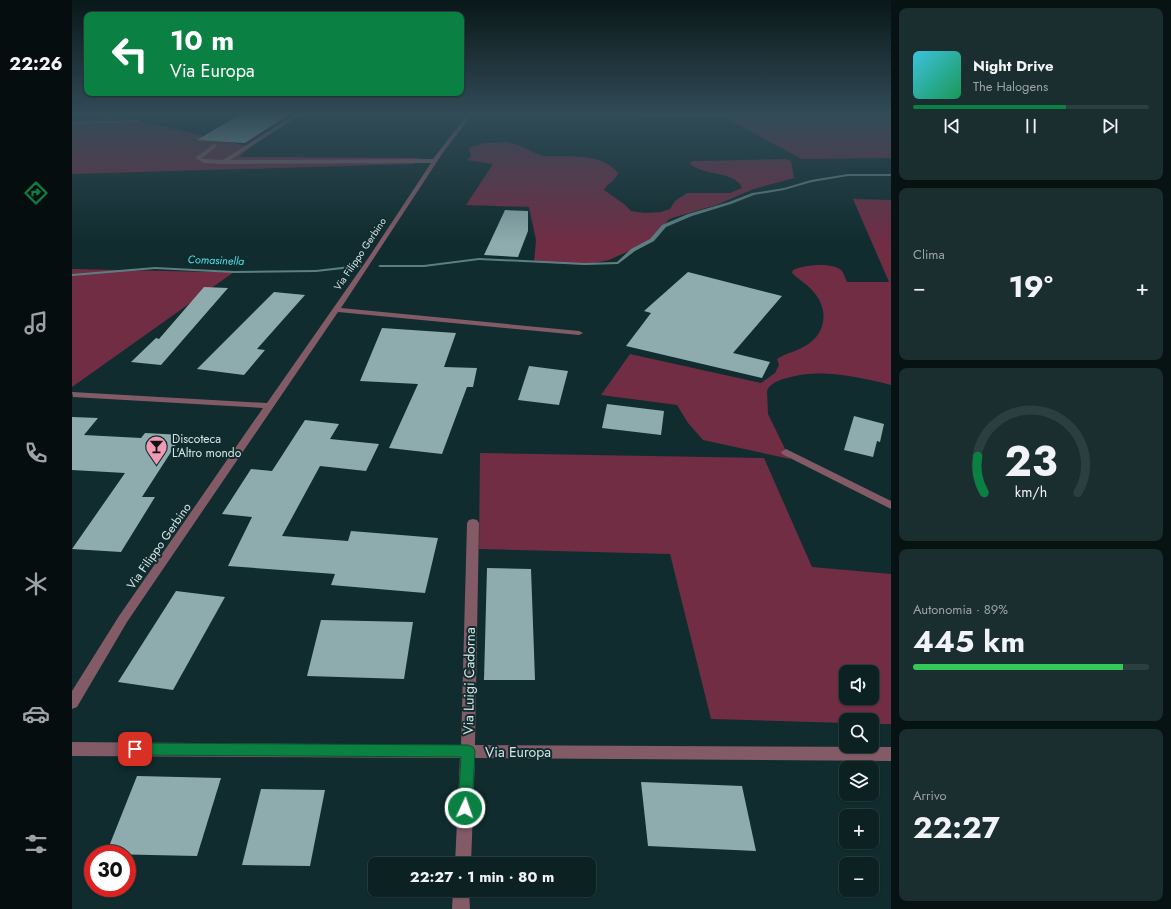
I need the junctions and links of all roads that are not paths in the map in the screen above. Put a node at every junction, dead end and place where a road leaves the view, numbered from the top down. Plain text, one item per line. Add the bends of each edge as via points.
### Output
1 (199, 157) edge
2 (231, 157) edge
3 (438, 157) edge
4 (435, 161) junction
5 (224, 162) junction
6 (336, 310) junction
7 (579, 333) dead end
8 (73, 394) dead end
9 (270, 406) junction
10 (786, 452) dead end
11 (891, 505) edge
12 (473, 523) dead end
13 (72, 703) edge
14 (72, 749) edge
15 (468, 751) junction
16 (891, 754) edge
17 (463, 857) edge
18 (461, 897) edge
19 (460, 909) edge

1 - 5 street via 204,161
2 - 5 street
3 - 4 street, Via Filippo Gerbino
4 - 5 street
4 - 6 street, Via Filippo Gerbino
6 - 7 street
6 - 9 street, Via Filippo Gerbino
8 - 9 street
9 - 13 street, Via Filippo Gerbino via 123,619
10 - 11 street
12 - 15 street, Via Luigi Cadorna
14 - 15 street, Via Europa
15 - 16 street, Via Europa
15 - 17 street, Via Luigi Cadorna
18 - 19 street

